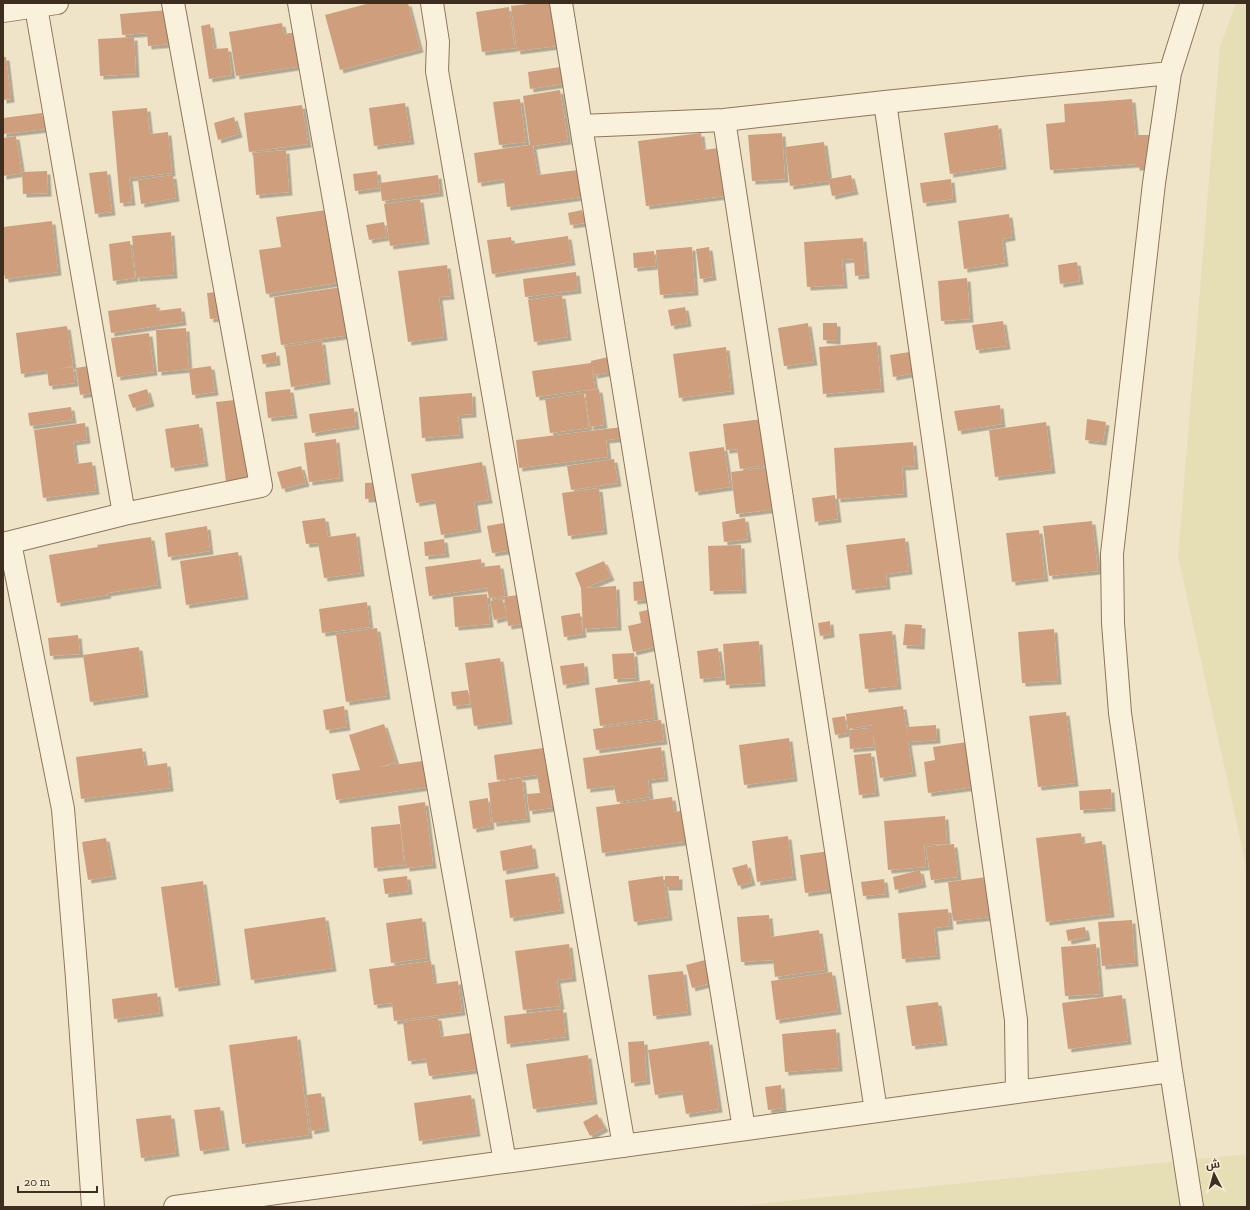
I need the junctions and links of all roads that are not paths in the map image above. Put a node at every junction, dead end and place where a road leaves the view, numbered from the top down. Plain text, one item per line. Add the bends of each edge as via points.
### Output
1 (57, 3) edge
2 (173, 3) edge
3 (299, 3) edge
4 (432, 3) edge
5 (561, 3) edge
6 (1192, 3) edge
7 (36, 7) junction
8 (3, 11) edge
9 (1170, 74) junction
10 (885, 102) junction
11 (724, 120) junction
12 (581, 126) junction
13 (124, 514) junction
14 (6, 544) edge
15 (1171, 1071) junction
16 (1017, 1092) junction
17 (876, 1111) junction
18 (744, 1129) junction
19 (624, 1146) junction
20 (505, 1162) junction
21 (93, 1207) edge
22 (175, 1207) edge
23 (1192, 1207) edge

1 - 7 street
2 - 13 street via 261,486
3 - 20 street
4 - 19 street via 438,42 437,71
5 - 12 street
6 - 9 street
7 - 8 street
7 - 13 street
9 - 10 street
9 - 15 street via 1154,183 1112,554 1113,623 1120,713
10 - 11 street
10 - 16 street via 1016,1020
11 - 12 street
11 - 17 street
12 - 18 street
13 - 14 street
14 - 21 street via 63,809
15 - 16 street
15 - 23 street
16 - 17 street
17 - 18 street
18 - 19 street
19 - 20 street
20 - 22 street

